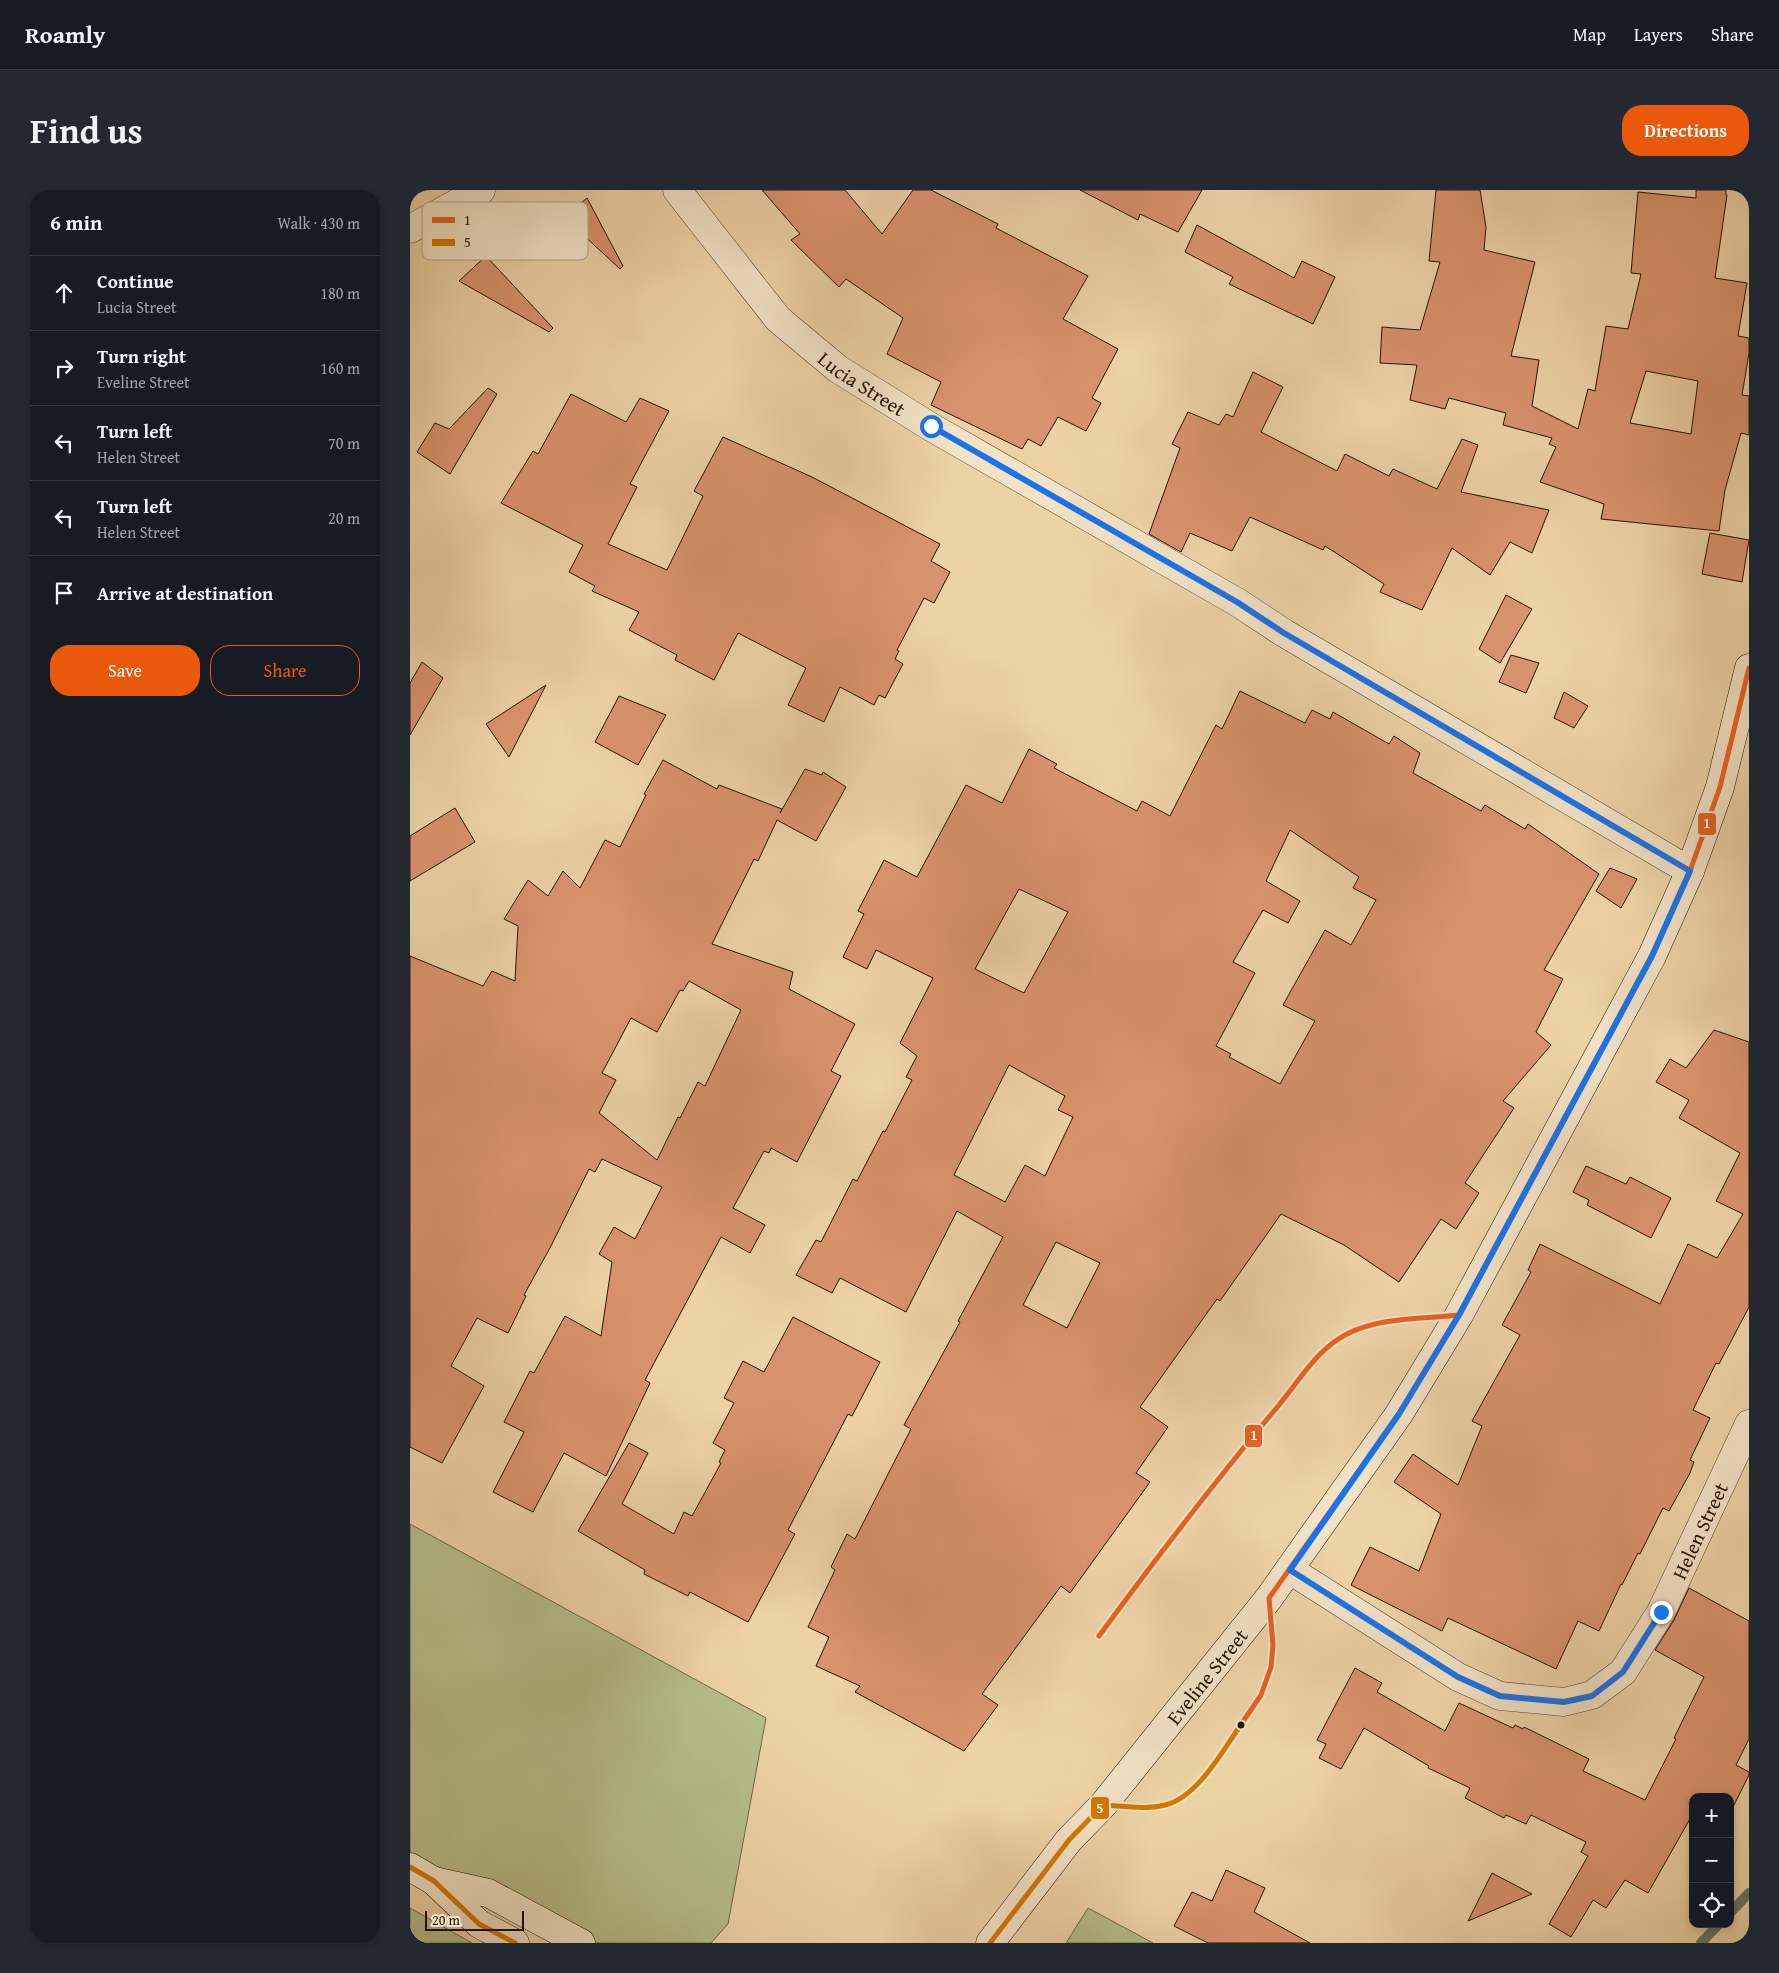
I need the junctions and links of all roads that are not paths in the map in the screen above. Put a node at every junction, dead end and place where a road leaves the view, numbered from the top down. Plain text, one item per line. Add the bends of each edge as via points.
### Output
1 (481, 190) edge
2 (678, 190) edge
3 (459, 202) edge
4 (422, 222) edge
5 (410, 229) edge
6 (1749, 668) edge
7 (1690, 871) junction
8 (1749, 1424) edge
9 (1290, 1570) junction
10 (410, 1867) edge
11 (434, 1881) junction
12 (515, 1943) edge
13 (581, 1943) edge
14 (990, 1943) edge

1 - 3 street
2 - 7 street, Lucia Street via 778,319 838,368 931,426 1237,602 1284,633
4 - 5 street
6 - 7 street, Eveline Street via 1720,786
7 - 9 street, Eveline Street via 1652,956 1459,1315 1399,1414
8 - 9 street, Helen Street via 1661,1612 1623,1672 1592,1696 1564,1702 1500,1696 1458,1677
9 - 14 street, Eveline Street via 1103,1805 1069,1840
10 - 11 street
11 - 12 street via 479,1924
11 - 13 street via 488,1893

